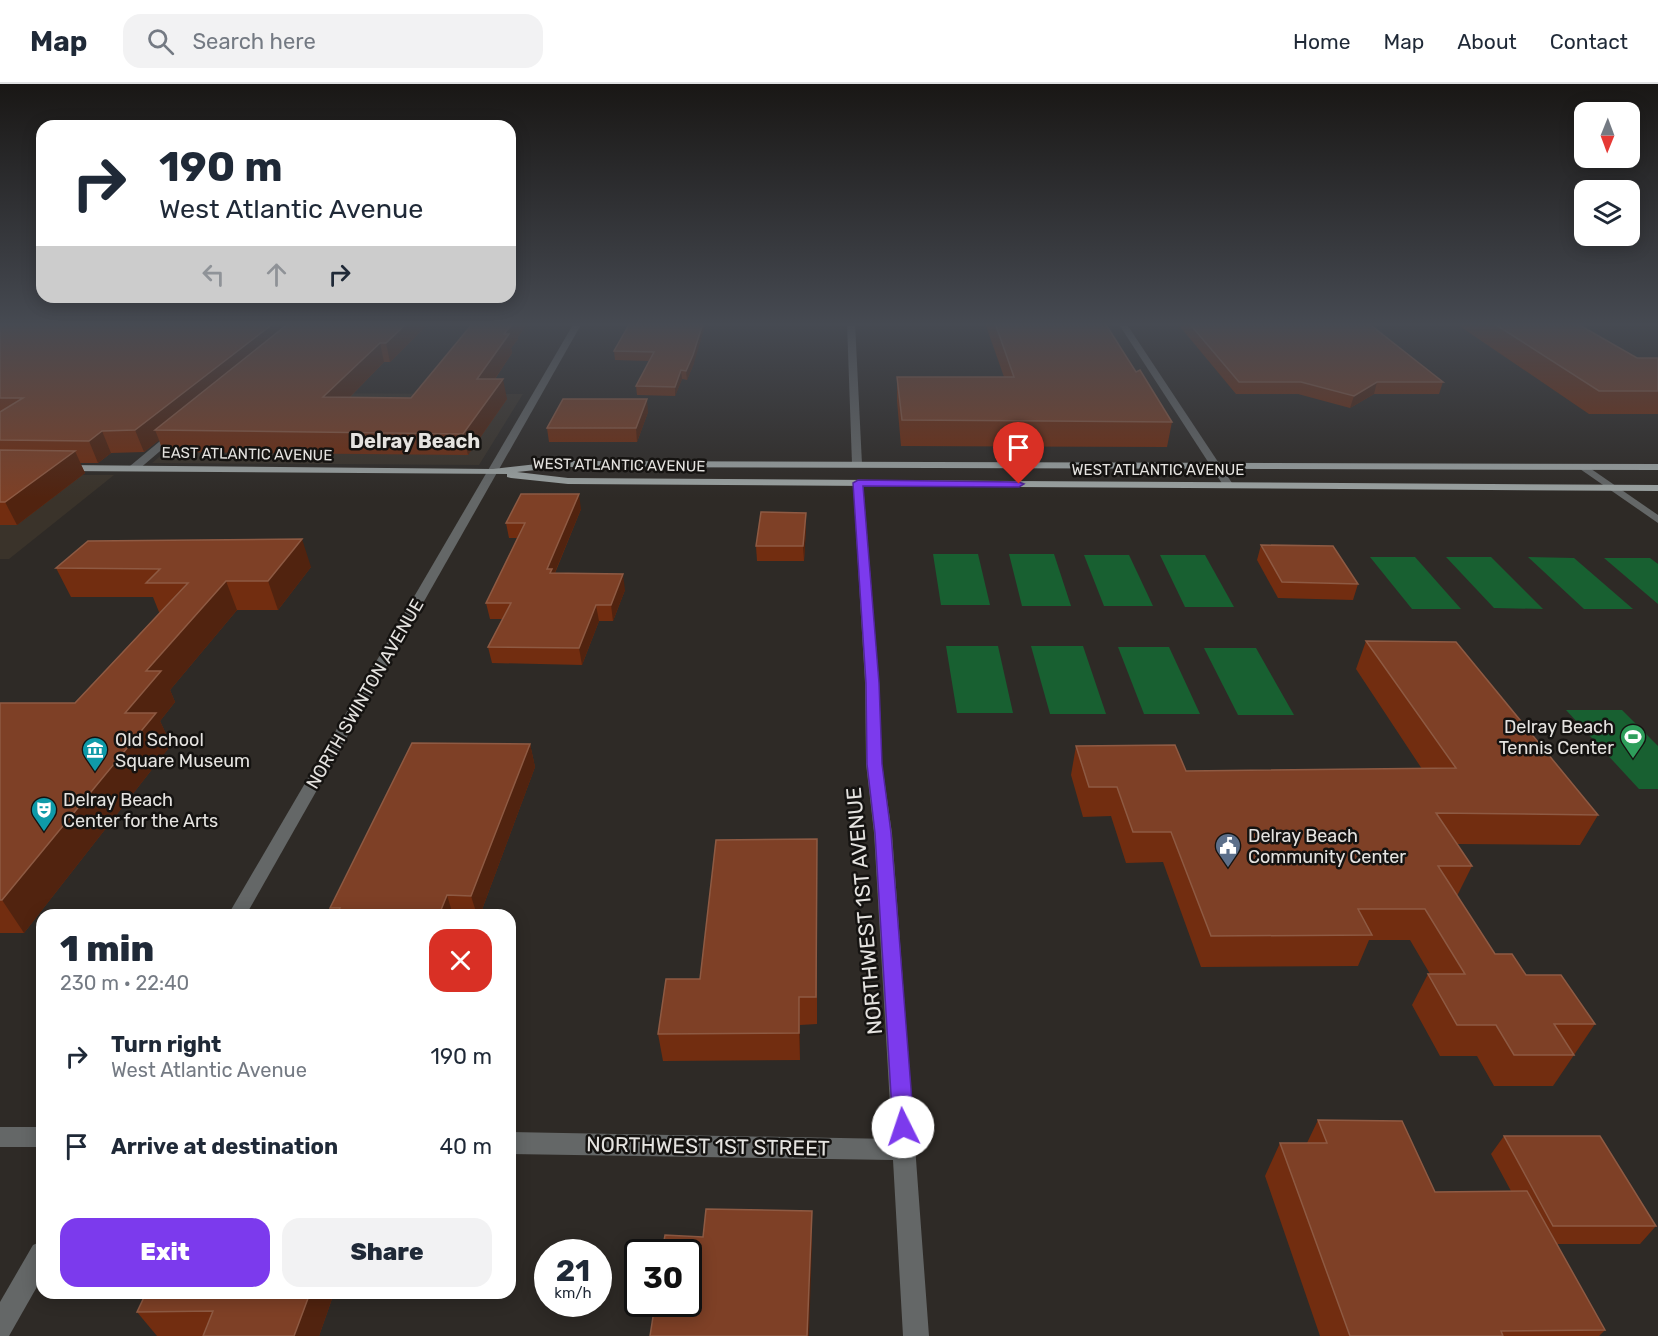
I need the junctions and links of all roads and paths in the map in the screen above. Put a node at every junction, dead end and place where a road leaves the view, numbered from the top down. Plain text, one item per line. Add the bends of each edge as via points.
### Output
1 (545, 381) edge
2 (853, 381) edge
3 (1160, 381) edge
4 (184, 426) edge
5 (857, 464) junction
6 (913, 464) junction
7 (1216, 466) junction
8 (1584, 467) junction
9 (1658, 467) edge
10 (56, 468) edge
11 (134, 468) junction
12 (493, 472) junction
13 (791, 482) junction
14 (858, 483) junction
15 (1229, 486) junction
16 (1616, 488) junction
17 (1658, 488) edge
18 (1658, 520) edge
19 (240, 909) edge
20 (0, 1137) edge
21 (36, 1137) edge
22 (516, 1143) edge
23 (905, 1149) junction
24 (36, 1264) edge
25 (0, 1327) edge
26 (916, 1336) edge

1 - 12 street, NORTH SWINTON AVENUE
2 - 5 street
3 - 7 street
4 - 11 street
5 - 6 main road, WEST ATLANTIC AVENUE
5 - 12 main road, WEST ATLANTIC AVENUE via 564,464
5 - 13 main road
6 - 7 main road, WEST ATLANTIC AVENUE
6 - 14 main road
7 - 8 main road, WEST ATLANTIC AVENUE
7 - 15 street
8 - 9 main road, WEST ATLANTIC AVENUE
8 - 16 street
10 - 11 main road, EAST ATLANTIC AVENUE
11 - 12 main road, EAST ATLANTIC AVENUE
12 - 13 main road, WEST ATLANTIC AVENUE via 567,481
12 - 19 street, NORTH SWINTON AVENUE
13 - 14 main road, WEST ATLANTIC AVENUE
14 - 15 main road, WEST ATLANTIC AVENUE
14 - 23 street, NORTHWEST 1ST AVENUE via 874,764 883,833
15 - 16 main road, WEST ATLANTIC AVENUE
16 - 17 main road, WEST ATLANTIC AVENUE
16 - 18 street
20 - 21 street
22 - 23 street, NORTHWEST 1ST STREET
23 - 26 street, NORTHWEST 1ST AVENUE
24 - 25 street

